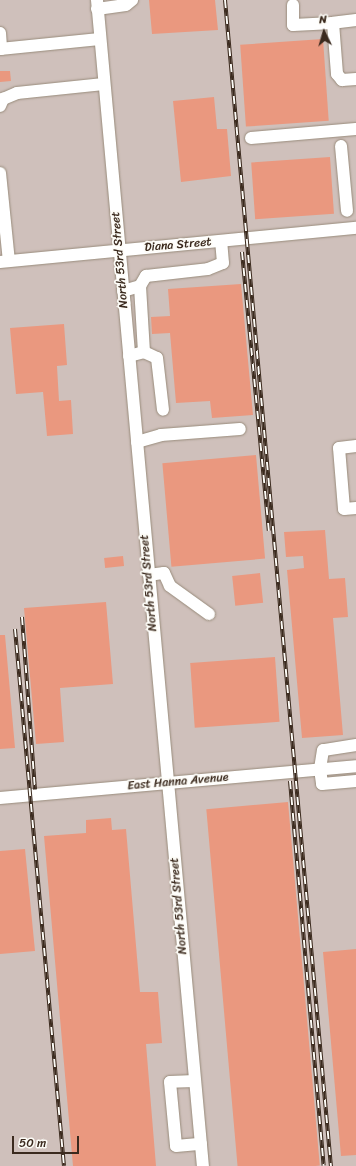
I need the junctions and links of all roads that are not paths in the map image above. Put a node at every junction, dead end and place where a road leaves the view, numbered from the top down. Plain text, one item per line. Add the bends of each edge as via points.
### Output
1 (132, 0) edge
2 (97, 4) edge
3 (293, 5) dead end
4 (356, 20) edge
5 (333, 23) junction
6 (0, 33) edge
7 (100, 39) junction
8 (1, 49) edge
9 (356, 79) edge
10 (104, 84) junction
11 (0, 106) edge
12 (356, 129) edge
13 (251, 138) dead end
14 (341, 146) dead end
15 (0, 174) edge
16 (351, 189) edge
17 (347, 211) dead end
18 (356, 228) edge
19 (4, 241) edge
20 (221, 241) junction
21 (119, 250) junction
22 (4, 261) edge
23 (140, 286) junction
24 (123, 291) junction
25 (144, 352) junction
26 (129, 356) junction
27 (163, 410) dead end
28 (240, 429) dead end
29 (137, 442) junction
30 (356, 446) edge
31 (356, 508) edge
32 (149, 575) junction
33 (210, 614) dead end
34 (356, 745) edge
35 (356, 766) edge
36 (320, 769) junction
37 (356, 781) edge
38 (167, 783) junction
39 (0, 798) edge
40 (195, 1081) junction
41 (201, 1144) junction
42 (203, 1166) edge

1 - 2 street via 126,5
2 - 7 street, North 53rd Street
3 - 5 street via 293,26
4 - 5 street
5 - 9 street via 337,74 342,80
6 - 8 street
7 - 8 street
7 - 10 street, North 53rd Street
10 - 11 street via 17,93 3,99
10 - 21 street, North 53rd Street
12 - 13 street
14 - 16 street
15 - 19 street
16 - 17 street
18 - 20 street, Diana Street
19 - 22 street
20 - 21 street, Diana Street
20 - 23 street via 223,263 208,269 146,276
21 - 22 street, Diana Street
21 - 24 street, North 53rd Street
23 - 24 street
23 - 25 street
24 - 26 street, North 53rd Street
25 - 26 street
25 - 27 street via 157,358
26 - 29 street, North 53rd Street
28 - 29 street via 161,435
29 - 32 street, North 53rd Street
30 - 31 street via 338,448 344,509
32 - 33 street via 164,574 170,586
32 - 38 street, North 53rd Street
34 - 36 street via 323,750
35 - 36 street, East Hanna Avenue
36 - 37 street via 322,784
36 - 38 street, East Hanna Avenue
38 - 39 street, East Hanna Avenue
38 - 40 street, North 53rd Street
40 - 41 street, North 53rd Street
40 - 41 street via 170,1082 176,1146
41 - 42 street, North 53rd Street

